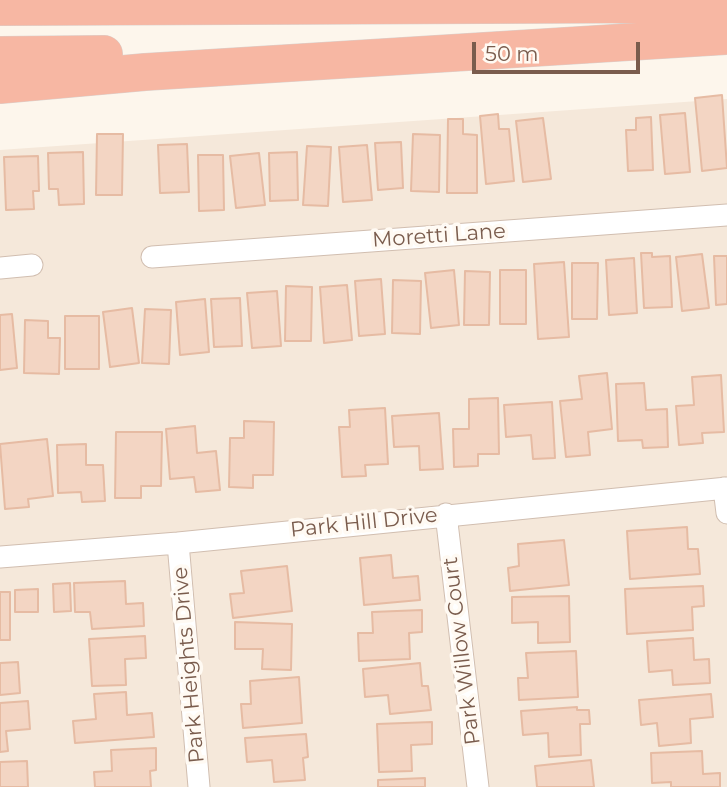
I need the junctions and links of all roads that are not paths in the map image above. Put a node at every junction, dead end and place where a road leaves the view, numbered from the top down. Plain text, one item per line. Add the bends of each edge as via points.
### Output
1 (727, 4) edge
2 (0, 6) edge
3 (727, 36) edge
4 (465, 53) junction
5 (0, 55) edge
6 (0, 85) edge
7 (727, 215) edge
8 (152, 257) dead end
9 (32, 265) dead end
10 (0, 268) edge
11 (726, 488) edge
12 (727, 513) edge
13 (446, 514) junction
14 (178, 543) junction
15 (0, 557) edge
16 (199, 787) edge
17 (478, 787) edge

1 - 2 highway
3 - 4 highway
4 - 5 highway
4 - 6 highway
7 - 8 street, Moretti Lane
9 - 10 street
11 - 12 street
11 - 13 street, Park Hill Drive
13 - 14 street, Park Hill Drive
13 - 17 street, Park Willow Court
14 - 15 street, Park Hill Drive
14 - 16 street, Park Heights Drive

